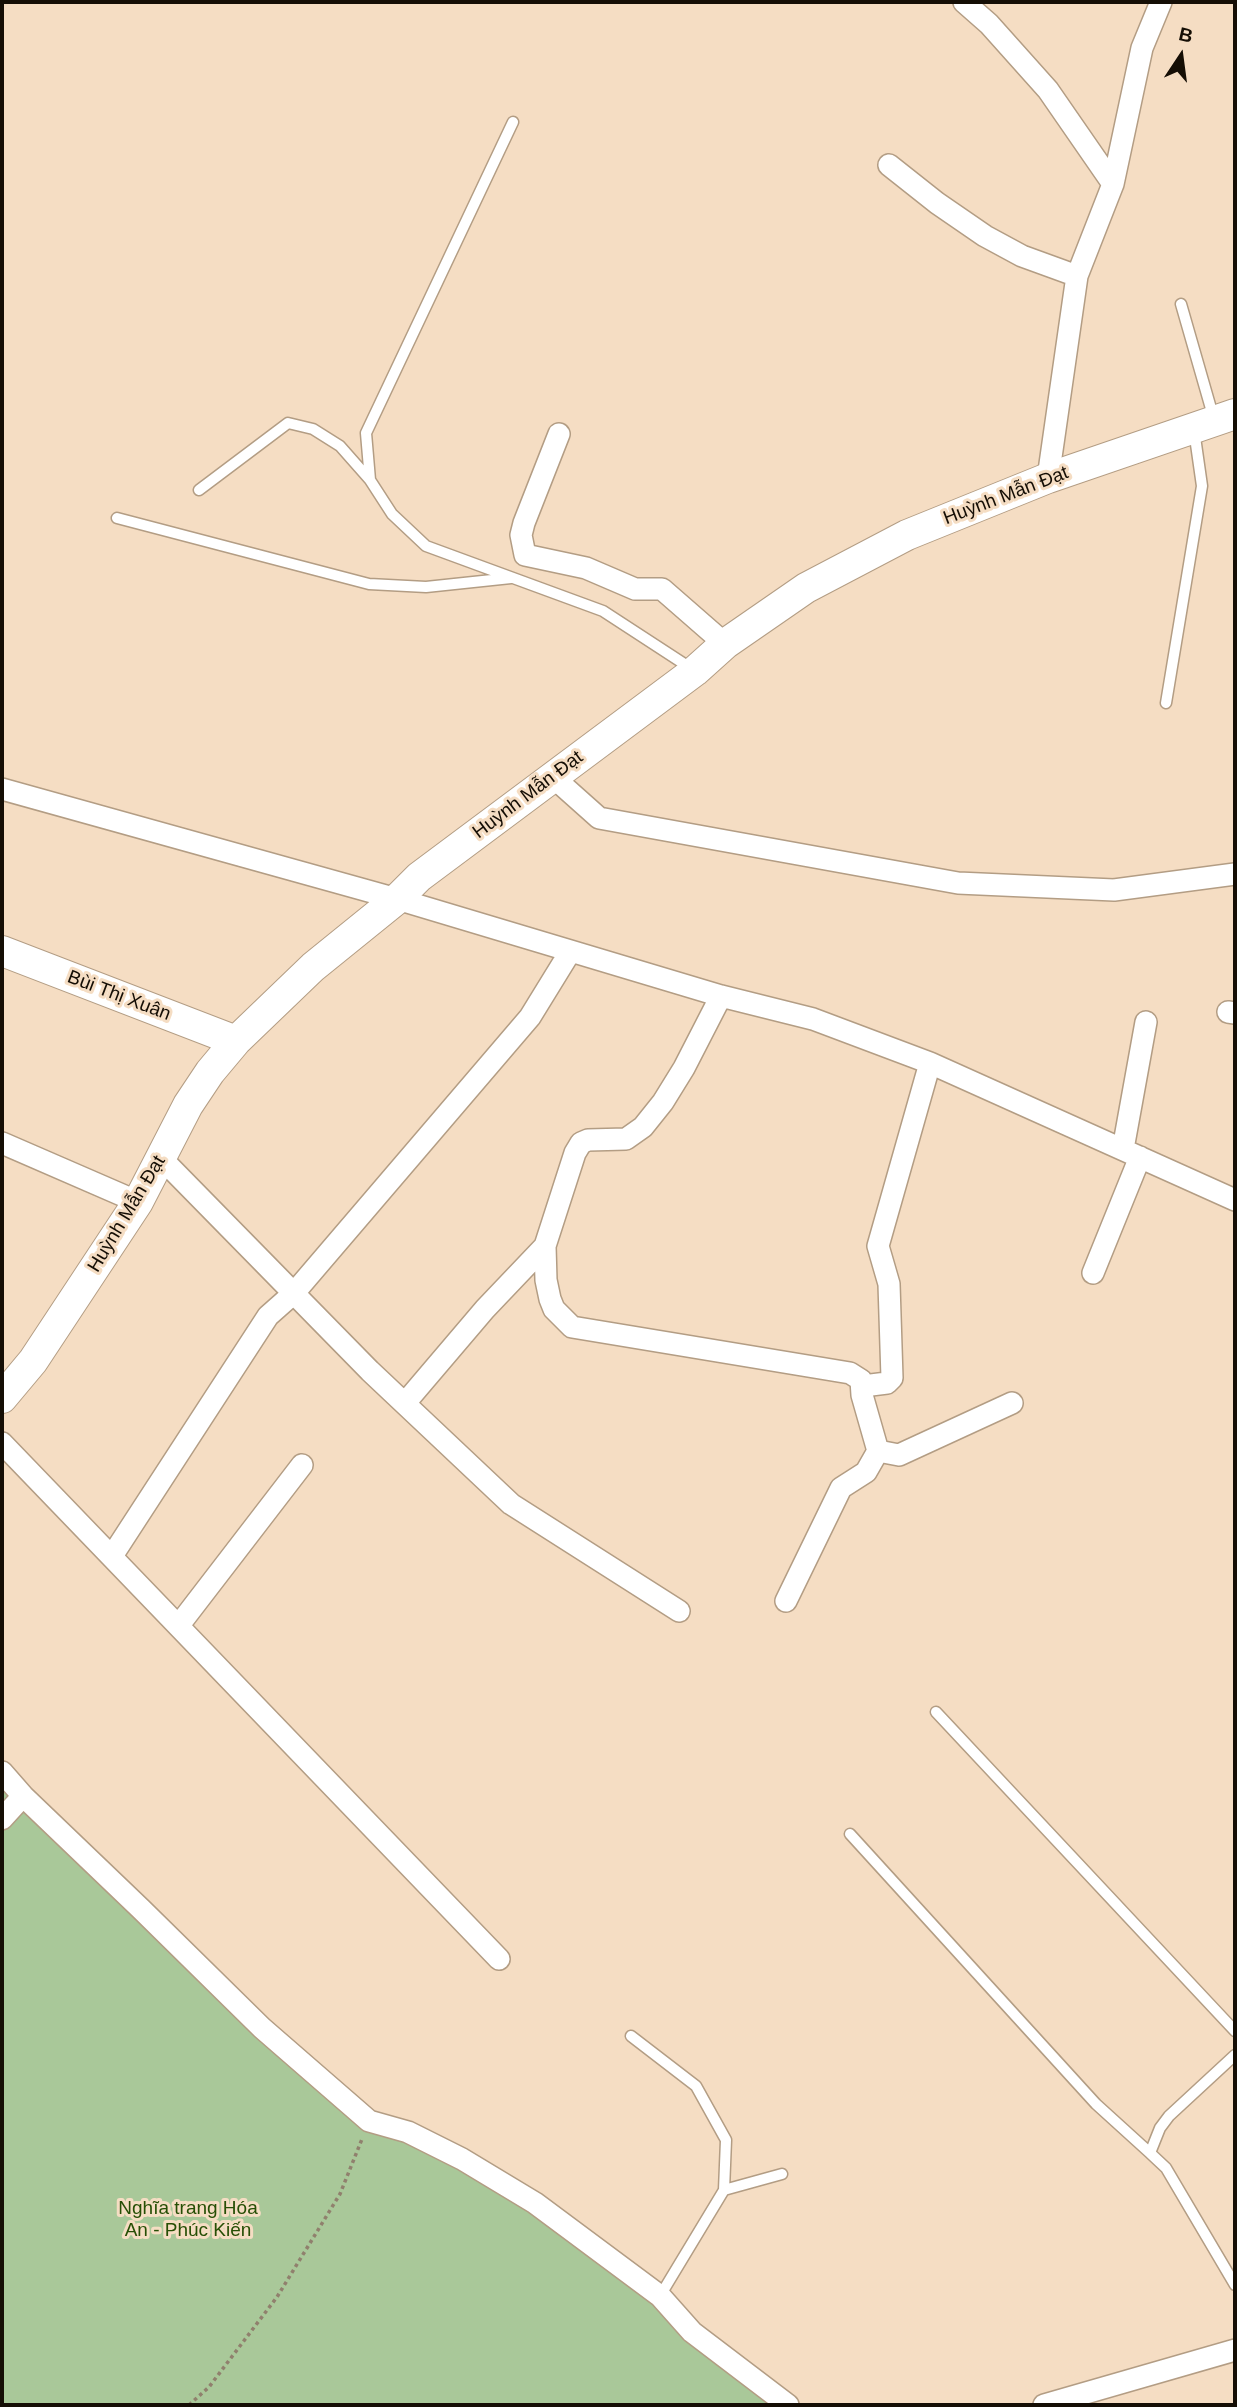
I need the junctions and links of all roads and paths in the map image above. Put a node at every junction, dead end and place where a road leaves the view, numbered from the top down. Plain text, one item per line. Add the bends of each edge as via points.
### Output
1 (964, 2) edge
2 (1161, 2) edge
3 (513, 122) dead end
4 (889, 165) dead end
5 (1113, 184) junction
6 (1077, 276) junction
7 (1181, 304) dead end
8 (1214, 420) edge
9 (559, 434) dead end
10 (1048, 478) junction
11 (370, 480) junction
12 (199, 490) dead end
13 (117, 517) dead end
14 (514, 578) junction
15 (725, 645) junction
16 (695, 671) junction
17 (1166, 703) dead end
18 (553, 777) junction
19 (2, 789) edge
20 (1235, 874) edge
21 (397, 899) junction
22 (2, 951) edge
23 (570, 952) junction
24 (721, 996) junction
25 (1146, 1022) dead end
26 (236, 1041) junction
27 (930, 1063) junction
28 (2, 1143) edge
29 (1131, 1153) junction
30 (162, 1159) junction
31 (1235, 1200) edge
32 (138, 1202) junction
33 (545, 1245) junction
34 (1093, 1273) dead end
35 (294, 1293) junction
36 (863, 1387) junction
37 (2, 1398) edge
38 (405, 1403) junction
39 (1012, 1403) dead end
40 (2, 1443) edge
41 (878, 1451) junction
42 (302, 1465) dead end
43 (112, 1556) junction
44 (786, 1601) dead end
45 (679, 1611) dead end
46 (179, 1625) junction
47 (936, 1712) dead end
48 (2, 1772) edge
49 (23, 1796) junction
50 (2, 1819) edge
51 (850, 1834) dead end
52 (499, 1959) dead end
53 (1235, 2031) edge
54 (631, 2036) dead end
55 (1235, 2056) edge
56 (369, 2121) junction
57 (1150, 2153) junction
58 (782, 2174) dead end
59 (724, 2190) junction
60 (1235, 2285) edge
61 (660, 2296) junction
62 (1235, 2350) edge
63 (189, 2405) edge
64 (788, 2405) edge
65 (1044, 2405) edge

1 - 5 street via 1048,90
2 - 5 street via 1142,48
3 - 11 lane via 366,433
4 - 6 street via 985,236 1022,256
5 - 6 street
6 - 10 street
7 - 8 lane
8 - 10 main road, Huỳnh Mẫn Đạt
8 - 17 lane
9 - 15 street via 524,523 525,555 586,568 635,589 662,589
10 - 15 main road, Huỳnh Mẫn Đạt via 896,541 806,588
11 - 12 lane via 340,446 313,429 288,423
11 - 14 lane via 391,514 426,546
13 - 14 lane via 369,584 426,587
14 - 16 lane via 603,611
15 - 16 main road, Huỳnh Mẫn Đạt
16 - 18 main road, Huỳnh Mẫn Đạt
18 - 20 street via 599,818 958,883 1114,890
18 - 21 main road, Huỳnh Mẫn Đạt via 419,877
19 - 21 street
21 - 23 street
21 - 26 main road, Huỳnh Mẫn Đạt via 313,967
22 - 26 main road, Bùi Thị Xuân
23 - 24 street
23 - 35 street via 530,1017
24 - 27 street via 813,1019
24 - 33 street via 684,1069 643,1127 626,1139 581,1143
25 - 29 street
26 - 30 main road, Huỳnh Mẫn Đạt via 188,1105
27 - 29 street
27 - 36 street via 878,1246 890,1284 892,1378
28 - 32 street
29 - 31 street
29 - 34 street
30 - 32 main road, Huỳnh Mẫn Đạt
30 - 35 street
32 - 37 main road, Huỳnh Mẫn Đạt via 33,1361
33 - 36 street via 550,1299 572,1327 850,1373
33 - 38 street
35 - 38 street
35 - 43 street via 268,1316
36 - 41 street
38 - 45 street via 512,1504
39 - 41 street via 899,1455
40 - 43 street
41 - 44 street via 866,1472 841,1489
42 - 46 street
43 - 46 street
46 - 52 street
47 - 53 lane
48 - 49 street
49 - 50 street
49 - 56 street via 262,2028
51 - 57 lane via 1096,2104
54 - 59 lane via 696,2086 726,2140
55 - 57 lane via 1169,2116
56 - 61 street via 408,2132 462,2159 535,2203
56 - 63 path via 340,2194 277,2297 209,2387
57 - 60 lane via 1166,2168
58 - 59 lane
59 - 61 lane
61 - 64 street via 692,2332
62 - 65 street

